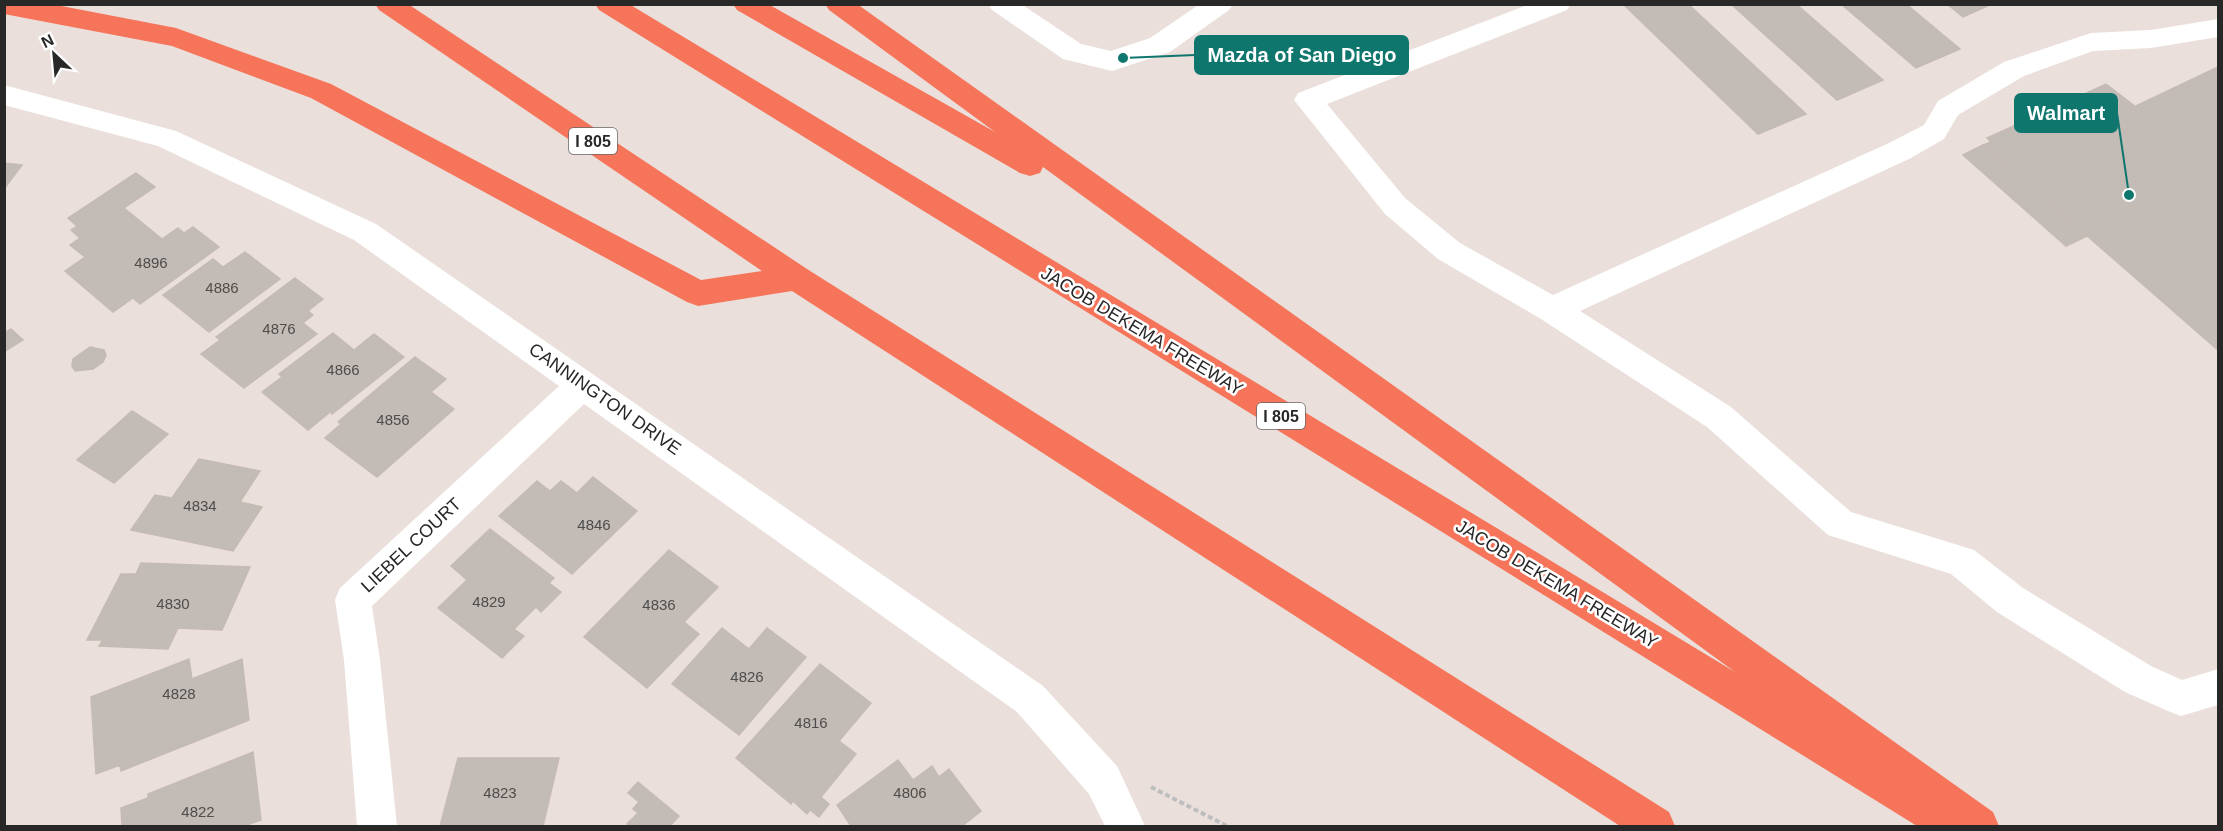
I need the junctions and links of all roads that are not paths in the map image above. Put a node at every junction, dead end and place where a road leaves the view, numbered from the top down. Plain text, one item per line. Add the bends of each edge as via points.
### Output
1 (381, 4) edge
2 (608, 4) edge
3 (746, 4) edge
4 (837, 4) edge
5 (1000, 4) edge
6 (1220, 4) edge
7 (1558, 4) edge
8 (4, 5) edge
9 (398, 11) edge
10 (2218, 28) edge
11 (4, 95) edge
12 (1207, 269) junction
13 (796, 278) junction
14 (1552, 310) junction
15 (584, 384) junction
16 (2218, 687) edge
17 (377, 826) edge
18 (1125, 826) edge
19 (1655, 826) edge
20 (1953, 826) edge
21 (1979, 826) edge

1 - 9 highway
2 - 20 highway, JACOB DEKEMA FREEWAY / I 805
3 - 12 highway
4 - 12 highway
5 - 6 street via 1072,52 1112,61 1160,45
7 - 14 street via 1308,100 1395,206 1449,251
8 - 13 highway via 176,37 321,92 698,293
9 - 13 highway, I 805
10 - 14 street via 2151,39 2091,42 2014,69 1948,108 1934,132 1899,151
11 - 15 street, CANNINGTON DRIVE via 166,138 365,232
12 - 21 highway
13 - 19 highway, I 805
14 - 16 street via 1719,417 1840,524 1962,561 2010,600 2138,679 2181,698
15 - 17 street, LIEBEL COURT via 353,600
15 - 18 street, CANNINGTON DRIVE via 1030,699 1102,780

